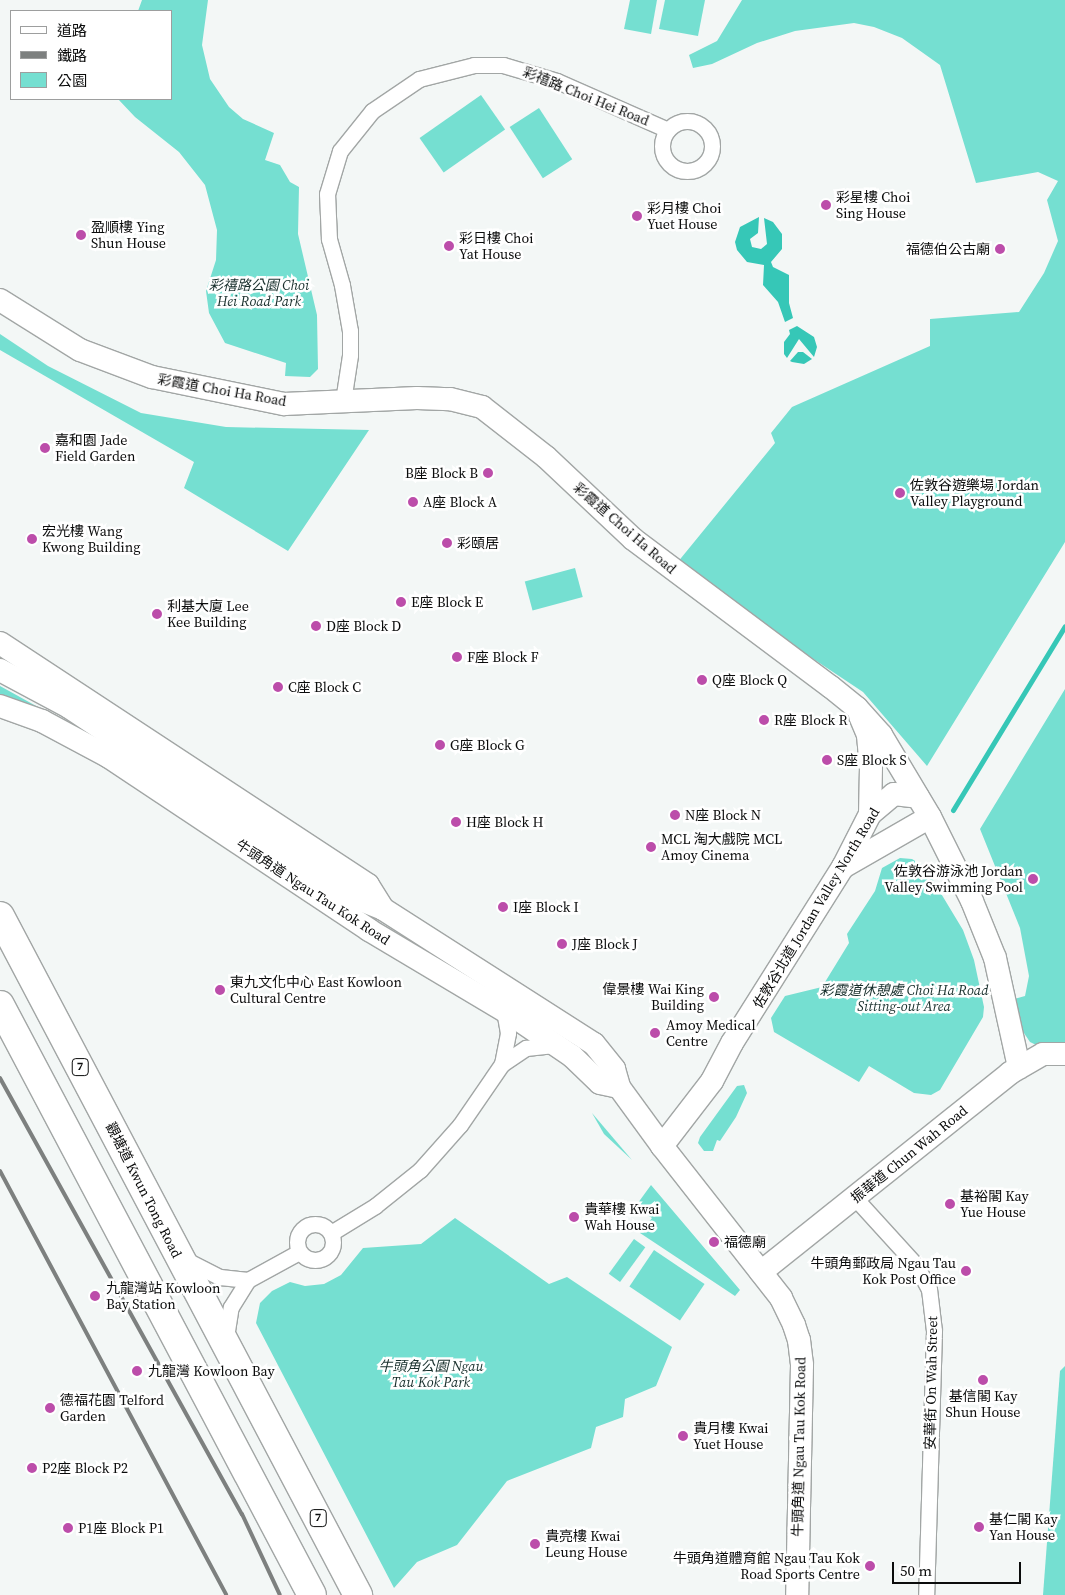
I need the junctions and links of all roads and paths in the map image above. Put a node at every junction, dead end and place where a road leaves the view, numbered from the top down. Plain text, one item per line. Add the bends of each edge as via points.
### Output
1 (668, 130) dead end
2 (0, 300) edge
3 (343, 401) junction
4 (0, 642) edge
5 (0, 670) edge
6 (0, 682) edge
7 (0, 706) edge
8 (857, 708) junction
9 (114, 749) junction
10 (918, 797) junction
11 (870, 814) junction
12 (930, 818) junction
13 (264, 849) junction
14 (844, 866) junction
15 (383, 909) junction
16 (0, 916) edge
17 (0, 1005) edge
18 (504, 1010) junction
19 (554, 1045) junction
20 (1065, 1054) edge
21 (502, 1064) junction
22 (1019, 1067) junction
23 (619, 1087) junction
24 (662, 1146) junction
25 (855, 1198) junction
26 (331, 1233) junction
27 (299, 1252) junction
28 (178, 1255) junction
29 (760, 1272) junction
30 (248, 1280) junction
31 (226, 1343) junction
32 (312, 1595) edge
33 (358, 1595) edge
34 (797, 1595) edge
35 (926, 1595) edge

1 - 3 street, 彩禧路 Choi Hei Road via 540,74 503,65 474,65 428,76 394,93 372,111 340,151 327,194 329,239 350,331 349,370
2 - 3 main road, 彩霞道 Choi Ha Road via 80,350 152,378 284,404
3 - 8 main road, 彩霞道 Choi Ha Road via 450,399 482,407 546,456 633,539
4 - 15 main road, 牛頭角道 Ngau Tau Kok Road via 368,884
5 - 9 main road via 69,708
6 - 9 main road
7 - 9 main road, 牛頭角道 Ngau Tau Kok Road
8 - 10 main road, 彩霞道 Choi Ha Road via 881,735
8 - 11 main road via 868,735
9 - 13 main road, 牛頭角道 Ngau Tau Kok Road
10 - 11 main road, 佐敦谷北道 Jordan Valley North Road via 894,794
10 - 12 main road, 彩霞道 Choi Ha Road
11 - 14 main road, 佐敦谷北道 Jordan Valley North Road
12 - 14 main road
12 - 22 main road, 彩霞道 Choi Ha Road via 972,901 995,958
13 - 15 main road, 牛頭角道 Ngau Tau Kok Road
13 - 18 main road, 牛頭角道 Ngau Tau Kok Road via 369,930
14 - 24 main road, 佐敦谷北道 Jordan Valley North Road via 732,1043 712,1081
15 - 23 main road, 牛頭角道 Ngau Tau Kok Road via 594,1044 614,1069
16 - 28 highway, 觀塘道 Kwun Tong Road / 7
17 - 32 highway
18 - 19 main road, 牛頭角道 Ngau Tau Kok Road
18 - 21 street via 508,1033
19 - 21 street via 526,1048
19 - 23 main road, 牛頭角道 Ngau Tau Kok Road via 600,1083
20 - 22 main road, 振華道 Chun Wah Road via 1043,1054
21 - 26 street via 460,1125 420,1170 375,1206
22 - 25 main road, 振華道 Chun Wah Road
23 - 24 main road, 牛頭角道 Ngau Tau Kok Road
24 - 29 main road, 牛頭角道 Ngau Tau Kok Road
25 - 29 main road, 振華道 Chun Wah Road
25 - 35 street, 安華街 On Wah Street via 916,1265 930,1289 934,1331
26 - 27 street via 332,1247 324,1258 310,1260
26 - 27 street via 320,1224 306,1226 297,1238
27 - 30 street
28 - 30 street via 208,1273
28 - 31 highway, 觀塘道 Kwun Tong Road / 7
29 - 34 main road, 牛頭角道 Ngau Tau Kok Road via 781,1298 799,1340 801,1417
30 - 31 street via 231,1307
31 - 33 highway, 觀塘道 Kwun Tong Road / 7

